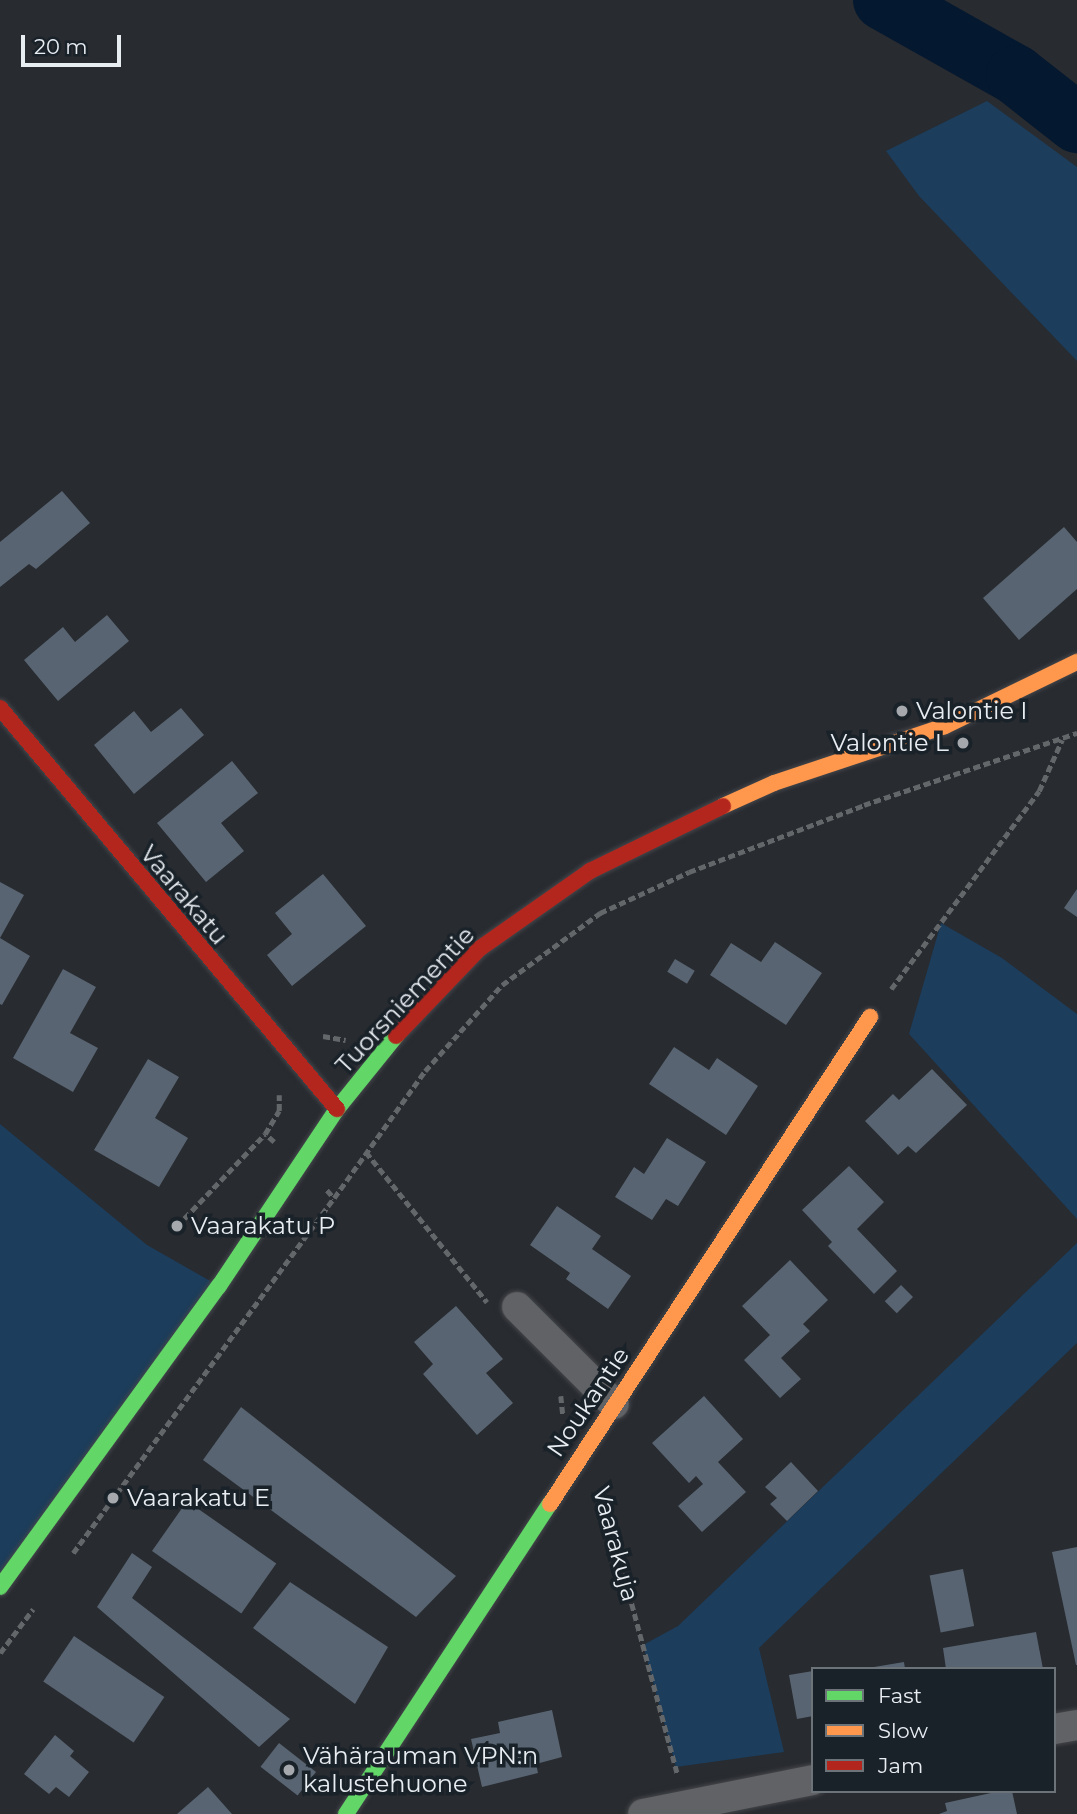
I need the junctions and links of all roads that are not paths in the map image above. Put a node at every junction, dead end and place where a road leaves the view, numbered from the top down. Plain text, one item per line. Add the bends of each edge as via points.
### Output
1 (1075, 667) edge
2 (0, 708) edge
3 (870, 1017) road end
4 (337, 1109) junction
5 (505, 1308) road end
6 (614, 1404) junction
7 (0, 1587) edge
8 (1077, 1725) edge
9 (1056, 1729) edge
10 (811, 1780) edge
11 (699, 1807) edge
12 (352, 1812) edge
13 (643, 1814) edge

1 - 4 main road, Tuorsniementie via 944,726 774,783 590,871 479,949 390,1042
2 - 4 main road, Vaarakatu
3 - 6 main road, Noukantie
4 - 7 main road, Tuorsniementie via 219,1286
5 - 6 street
6 - 12 main road, Noukantie
8 - 9 street
10 - 11 street
11 - 13 street

